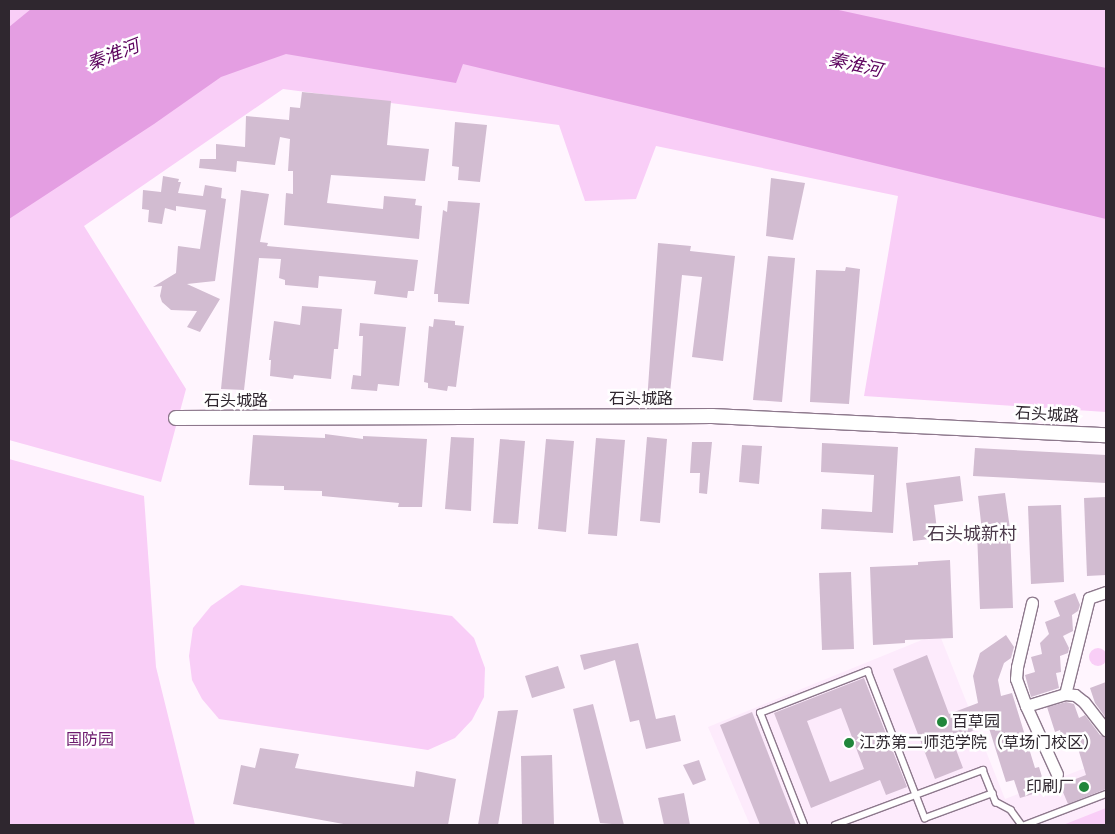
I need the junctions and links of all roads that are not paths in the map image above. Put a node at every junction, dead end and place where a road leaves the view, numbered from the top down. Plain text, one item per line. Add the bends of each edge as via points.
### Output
1 (176, 418) dead end
2 (1106, 436) edge
3 (1106, 592) edge
4 (1032, 603) dead end
5 (1065, 694) junction
6 (1026, 706) junction
7 (1106, 730) edge
8 (1057, 774) dead end
9 (992, 793) junction
10 (1106, 794) edge
11 (916, 795) junction
12 (804, 825) edge
13 (836, 825) edge
14 (1023, 825) edge

1 - 2 street, 石头城路 via 712,416
3 - 5 street via 1089,598
4 - 6 street via 1016,679
5 - 6 street
5 - 7 street via 1075,695 1084,702
6 - 8 street
9 - 11 lane via 983,770
9 - 11 lane via 925,818
9 - 14 lane via 996,802 1011,810
10 - 14 lane
11 - 12 lane via 868,671 760,713
11 - 13 lane

